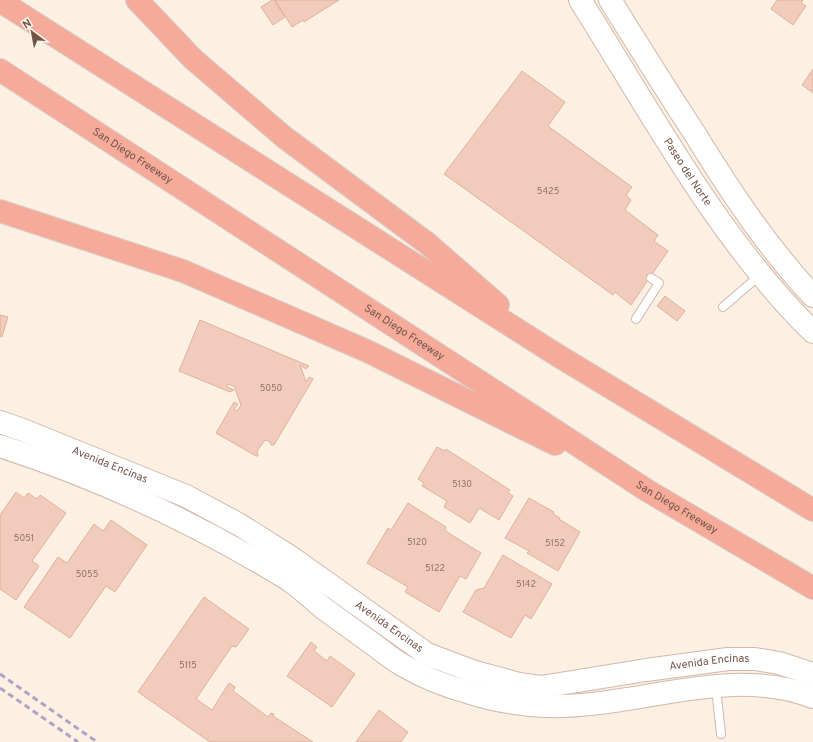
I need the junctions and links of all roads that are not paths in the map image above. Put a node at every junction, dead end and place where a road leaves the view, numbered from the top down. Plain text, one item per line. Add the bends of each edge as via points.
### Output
1 (137, 0) edge
2 (580, 0) edge
3 (610, 0) edge
4 (0, 1) edge
5 (0, 70) edge
6 (0, 211) edge
7 (761, 275) junction
8 (651, 278) dead end
9 (813, 296) edge
10 (723, 308) dead end
11 (636, 319) dead end
12 (813, 332) edge
13 (557, 355) junction
14 (0, 422) edge
15 (22, 441) junction
16 (0, 446) edge
17 (648, 491) junction
18 (813, 510) edge
19 (813, 588) edge
20 (813, 674) edge
21 (716, 687) junction
22 (813, 697) edge
23 (722, 734) dead end

1 - 13 highway via 193,59 284,137 428,244
2 - 7 street, Paseo del Norte via 705,200
3 - 9 street via 726,184 791,274
4 - 13 highway
5 - 17 highway, San Diego Freeway
6 - 17 highway via 183,271 367,351
7 - 10 lane
7 - 12 street, Paseo del Norte
8 - 11 lane via 659,283
13 - 18 highway
14 - 15 street, Avenida Encinas
15 - 16 street, Avenida Encinas
15 - 20 street, Avenida Encinas via 186,496 240,525 292,558 427,654 472,672 519,684 541,686 653,669 755,659 779,663
15 - 21 street, Avenida Encinas via 96,481 175,517 291,581 405,667 468,693 518,704 547,706
17 - 19 highway, San Diego Freeway
21 - 22 street, Avenida Encinas via 764,685
21 - 23 lane

